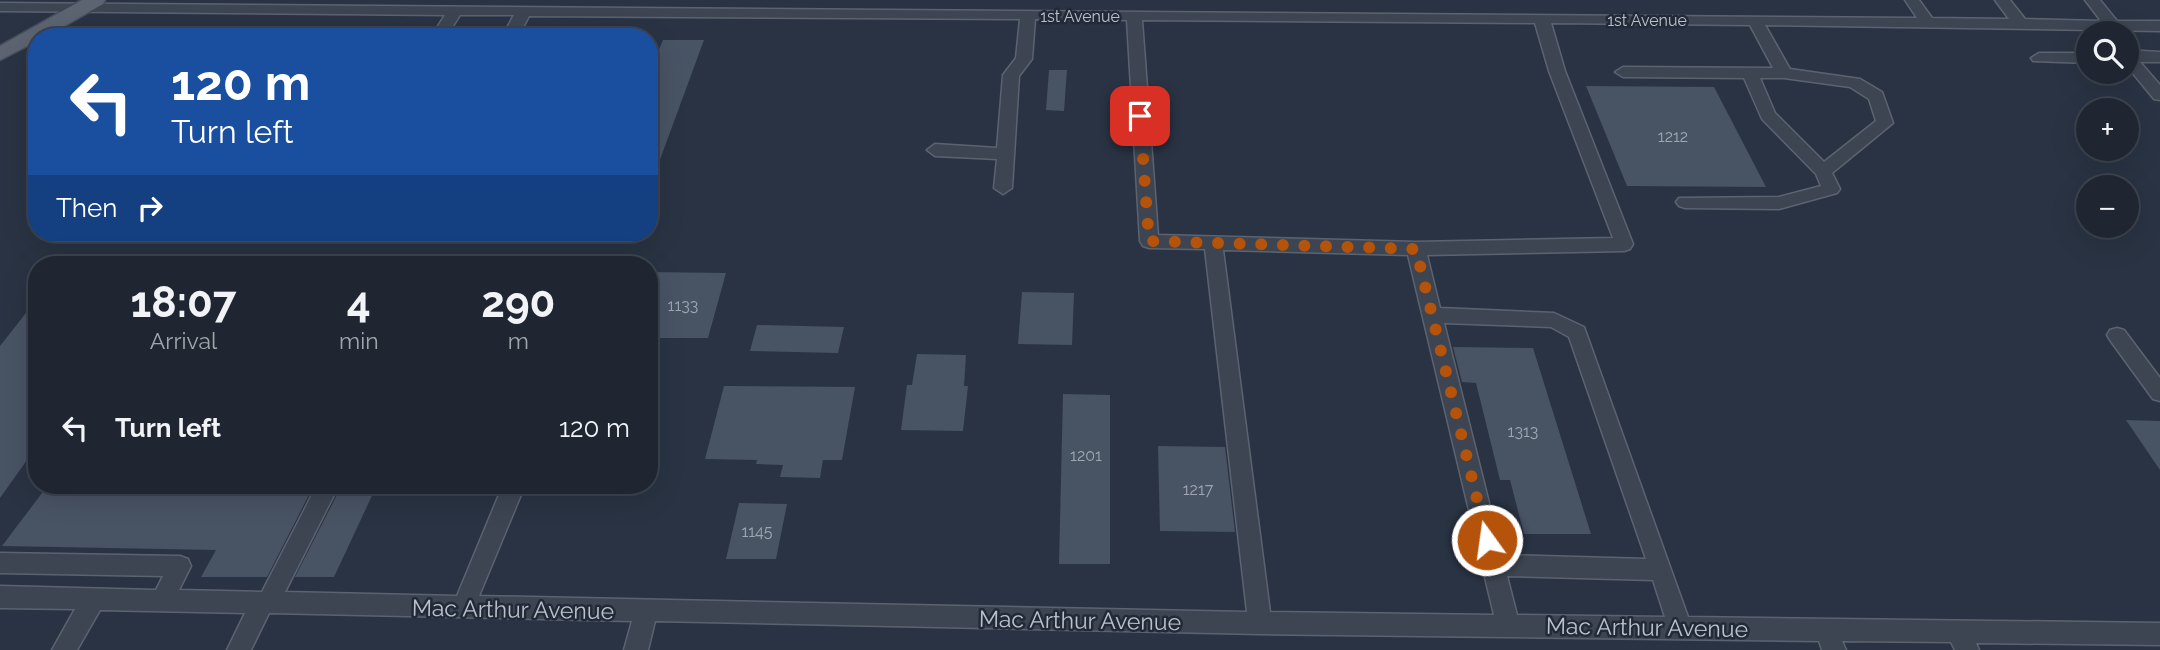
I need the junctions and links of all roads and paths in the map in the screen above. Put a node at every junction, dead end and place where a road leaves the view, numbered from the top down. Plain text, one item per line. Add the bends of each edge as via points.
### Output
1 (1912, 0) edge
2 (2002, 0) edge
3 (2092, 0) edge
4 (89, 4) edge
5 (615, 6) edge
6 (0, 7) edge
7 (920, 7) edge
8 (1110, 8) edge
9 (457, 9) junction
10 (525, 10) junction
11 (1028, 15) junction
12 (1134, 16) junction
13 (1542, 20) junction
14 (1755, 20) junction
15 (2102, 21) edge
16 (1927, 22) junction
17 (2021, 24) junction
18 (2160, 26) edge
19 (2076, 27) edge
20 (2139, 27) edge
21 (46, 28) edge
22 (445, 28) edge
23 (515, 28) edge
24 (28, 38) edge
25 (0, 54) edge
26 (2139, 56) edge
27 (2160, 57) edge
28 (2039, 58) dead end
29 (2076, 58) edge
30 (2139, 70) edge
31 (1623, 72) dead end
32 (1750, 73) junction
33 (1784, 73) junction
34 (2160, 95) edge
35 (935, 150) dead end
36 (1006, 154) junction
37 (1823, 171) junction
38 (1003, 188) dead end
39 (1685, 202) dead end
40 (1213, 243) junction
41 (1416, 249) junction
42 (1431, 315) junction
43 (2117, 335) dead end
44 (2160, 393) edge
45 (323, 494) edge
46 (510, 494) edge
47 (0, 564) edge
48 (1493, 565) junction
49 (1661, 570) junction
50 (0, 597) edge
51 (93, 600) junction
52 (162, 601) junction
53 (265, 603) junction
54 (463, 608) junction
55 (646, 611) junction
56 (1260, 623) junction
57 (1508, 625) junction
58 (1680, 627) junction
59 (2160, 634) edge
60 (1830, 640) edge
61 (1962, 640) edge
62 (64, 650) edge
63 (239, 650) edge
64 (636, 650) edge

1 - 16 street
2 - 17 street
3 - 15 street
4 - 6 street, 1st Avenue
4 - 9 street, 1st Avenue
4 - 21 main road
5 - 7 street, 1st Avenue
5 - 10 street, 1st Avenue
7 - 11 street, 1st Avenue
8 - 11 street, 1st Avenue
8 - 12 street, 1st Avenue
9 - 10 street, 1st Avenue
9 - 22 street
10 - 23 street
11 - 36 street via 1024,59 1011,75
12 - 13 street, 1st Avenue
12 - 40 street via 1149,241
13 - 14 street, 1st Avenue
13 - 41 street via 1624,244
14 - 16 street, 1st Avenue
14 - 33 street
16 - 17 street, 1st Avenue
17 - 19 street, 1st Avenue
18 - 20 street, 1st Avenue
24 - 25 main road
26 - 27 street
28 - 29 street
30 - 34 street
31 - 32 street
32 - 33 street
32 - 37 street via 1768,115
33 - 37 street via 1854,83 1876,96 1885,123
35 - 36 street
36 - 38 street
37 - 39 street via 1831,189 1779,203
40 - 41 street
40 - 56 street
41 - 42 street
42 - 48 street
42 - 49 street via 1554,320 1577,332
43 - 44 street
45 - 53 street
46 - 54 street
47 - 52 street via 180,566
48 - 49 street
48 - 57 street
49 - 58 street
50 - 51 street, Mac Arthur Avenue
51 - 52 street, Mac Arthur Avenue
51 - 62 street
52 - 53 street, Mac Arthur Avenue
53 - 54 street, Mac Arthur Avenue
53 - 63 street
54 - 55 street, Mac Arthur Avenue
55 - 56 street, Mac Arthur Avenue
55 - 64 street
56 - 57 street, Mac Arthur Avenue
57 - 58 street, Mac Arthur Avenue
58 - 60 street, Mac Arthur Avenue
59 - 61 street, Mac Arthur Avenue
60 - 61 street, Mac Arthur Avenue

